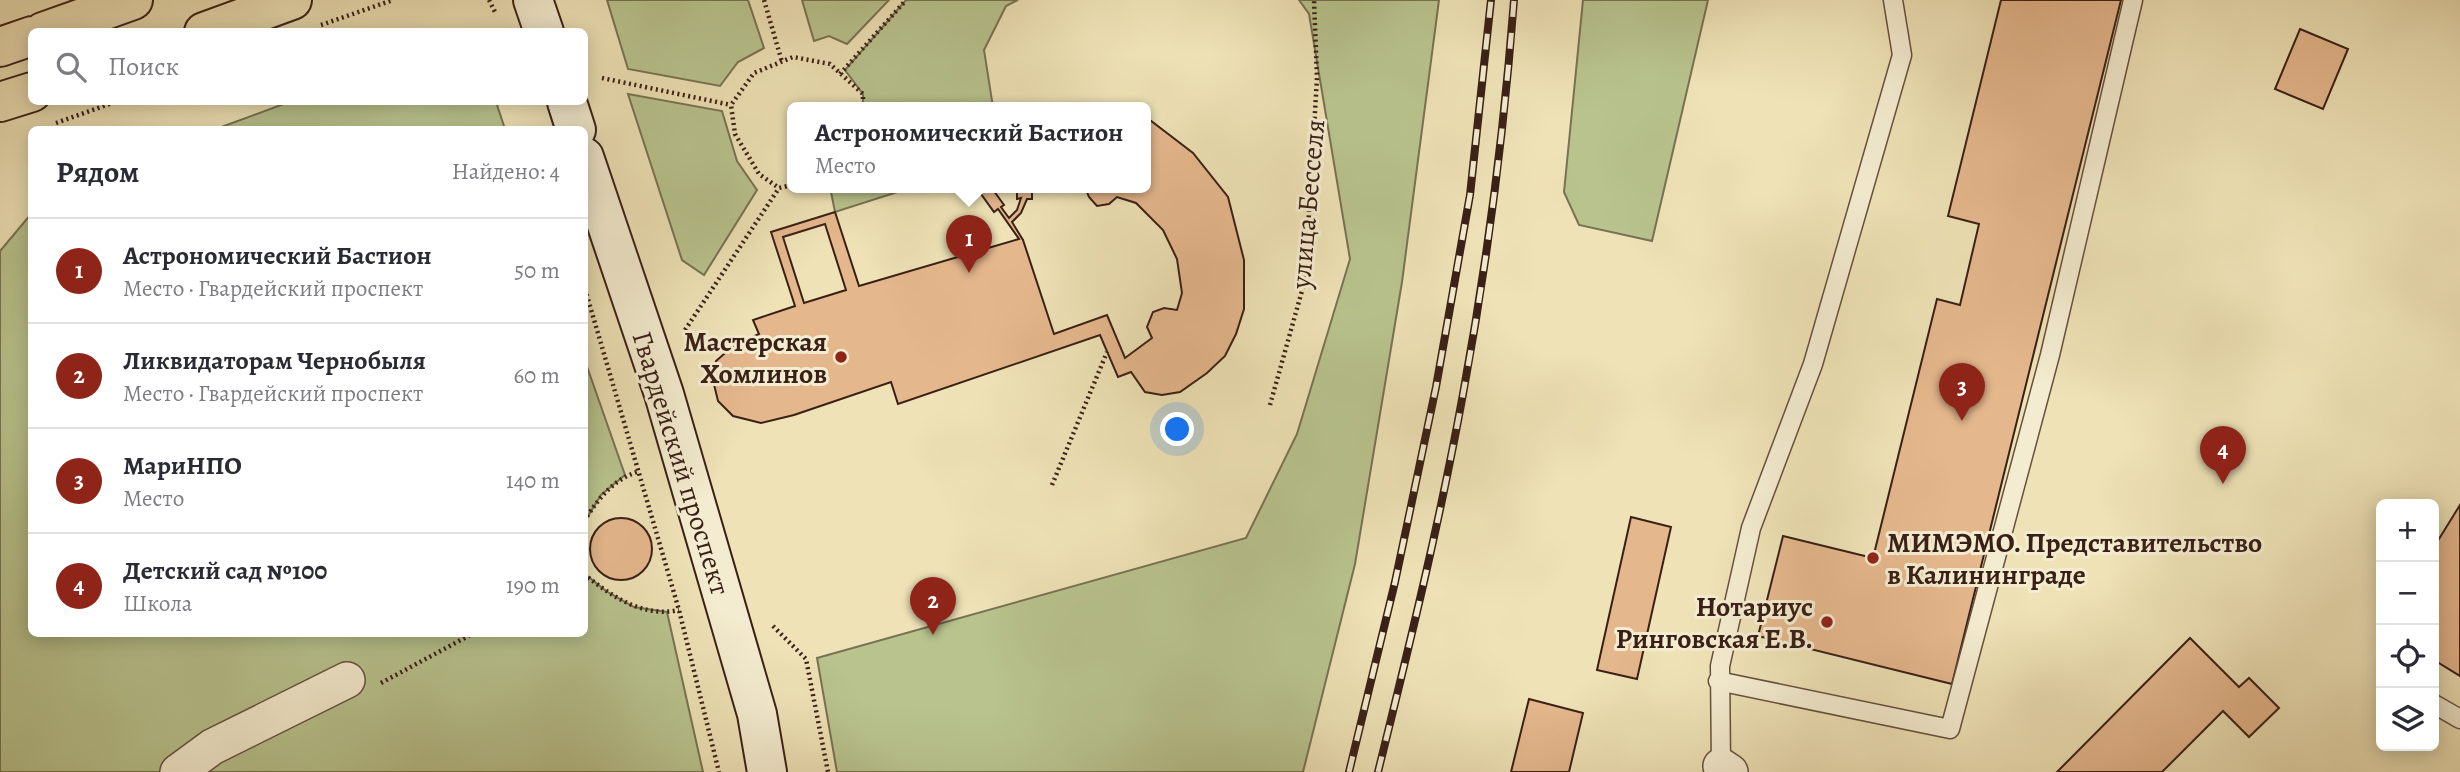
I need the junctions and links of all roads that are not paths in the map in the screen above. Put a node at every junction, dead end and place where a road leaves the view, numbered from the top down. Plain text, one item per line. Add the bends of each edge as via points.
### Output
1 (133, 0) edge
2 (292, 0) edge
3 (533, 0) edge
4 (1893, 0) edge
5 (2133, 0) edge
6 (54, 28) edge
7 (215, 28) edge
8 (543, 28) edge
9 (28, 37) edge
10 (0, 47) edge
11 (28, 93) edge
12 (0, 102) edge
13 (568, 105) edge
14 (575, 126) edge
15 (588, 169) edge
16 (1718, 681) junction
17 (363, 682) road end
18 (2439, 707) edge
19 (2460, 719) edge
20 (1725, 769) edge
21 (185, 770) edge
22 (767, 772) edge

1 - 6 main road
2 - 7 main road
3 - 8 main road
4 - 16 lane via 1902,55 1813,364 1751,528
5 - 16 lane via 2050,355 1950,729
9 - 10 main road
11 - 12 main road
13 - 14 main road
15 - 22 main road, Гвардейский проспект via 664,394 757,714
16 - 20 lane
17 - 21 street via 212,747
18 - 19 lane

